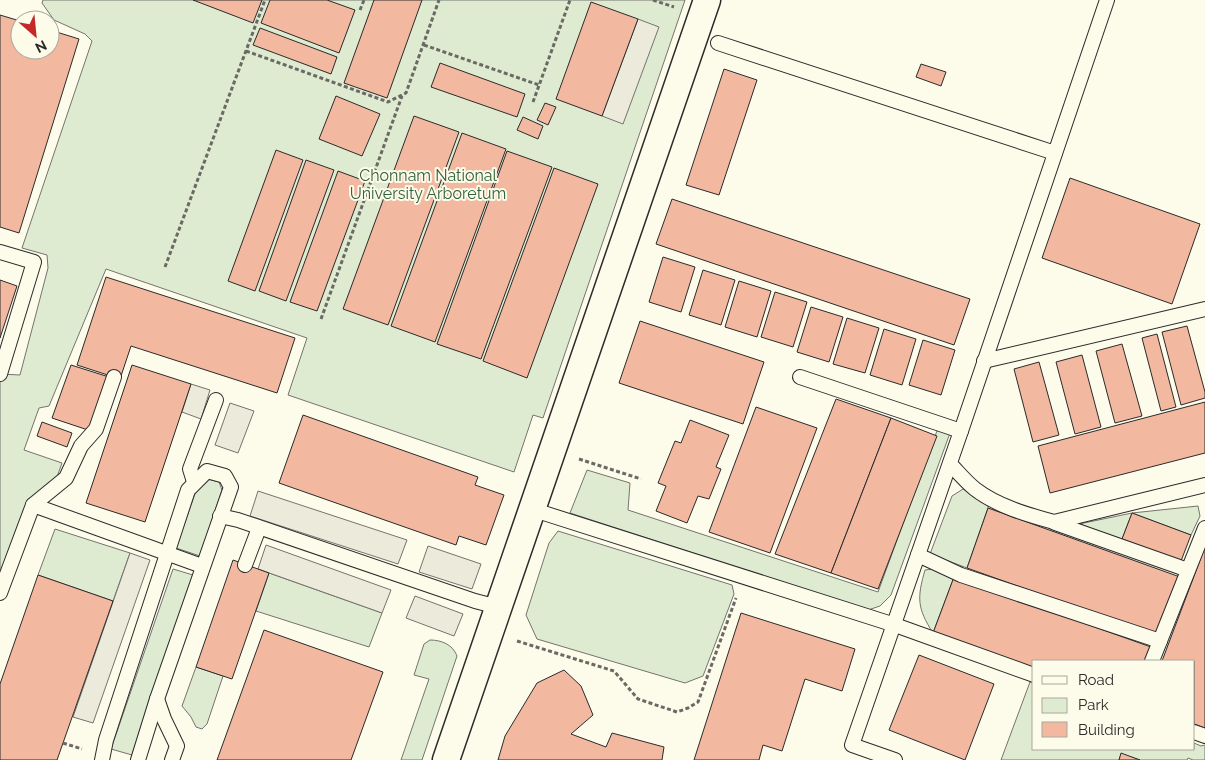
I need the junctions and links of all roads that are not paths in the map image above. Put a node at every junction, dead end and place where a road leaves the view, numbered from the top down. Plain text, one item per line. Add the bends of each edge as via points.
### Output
1 (707, 0) edge
2 (1107, 0) edge
3 (718, 43) dead end
4 (1055, 153) junction
5 (0, 252) edge
6 (1205, 309) edge
7 (984, 362) junction
8 (0, 374) edge
9 (114, 377) dead end
10 (800, 377) dead end
11 (216, 400) dead end
12 (961, 431) junction
13 (950, 464) junction
14 (194, 482) junction
15 (1205, 485) edge
16 (33, 505) junction
17 (531, 508) junction
18 (220, 516) junction
19 (1054, 522) junction
20 (259, 528) junction
21 (1205, 528) edge
22 (166, 554) junction
23 (918, 555) junction
24 (245, 565) dead end
25 (202, 566) junction
26 (1188, 570) junction
27 (0, 593) edge
28 (498, 607) junction
29 (895, 625) junction
30 (1160, 641) junction
31 (1152, 660) edge
32 (1032, 674) edge
33 (157, 699) junction
34 (102, 760) edge
35 (138, 760) edge
36 (172, 760) edge
37 (446, 760) edge
38 (895, 760) edge

1 - 17 street
2 - 4 lane
3 - 4 lane
4 - 7 lane
5 - 8 lane via 34,262
6 - 7 lane
7 - 12 lane
9 - 16 lane via 96,429 81,446 66,478
10 - 12 lane
11 - 14 lane via 190,469
12 - 13 lane
13 - 19 lane via 976,490 1030,516
13 - 23 lane
14 - 18 lane via 207,471 226,476 231,488
14 - 22 lane via 188,490
15 - 19 lane
16 - 22 lane
16 - 27 lane
17 - 28 street
17 - 29 lane
18 - 20 lane
18 - 25 lane
19 - 26 lane
20 - 24 lane
20 - 28 lane
21 - 26 lane
22 - 25 lane
22 - 34 lane
23 - 29 lane
23 - 30 lane via 961,575
25 - 33 lane
26 - 30 lane
28 - 37 street
29 - 32 lane
29 - 38 lane via 852,745
30 - 31 lane
33 - 35 lane
33 - 36 lane via 178,746

